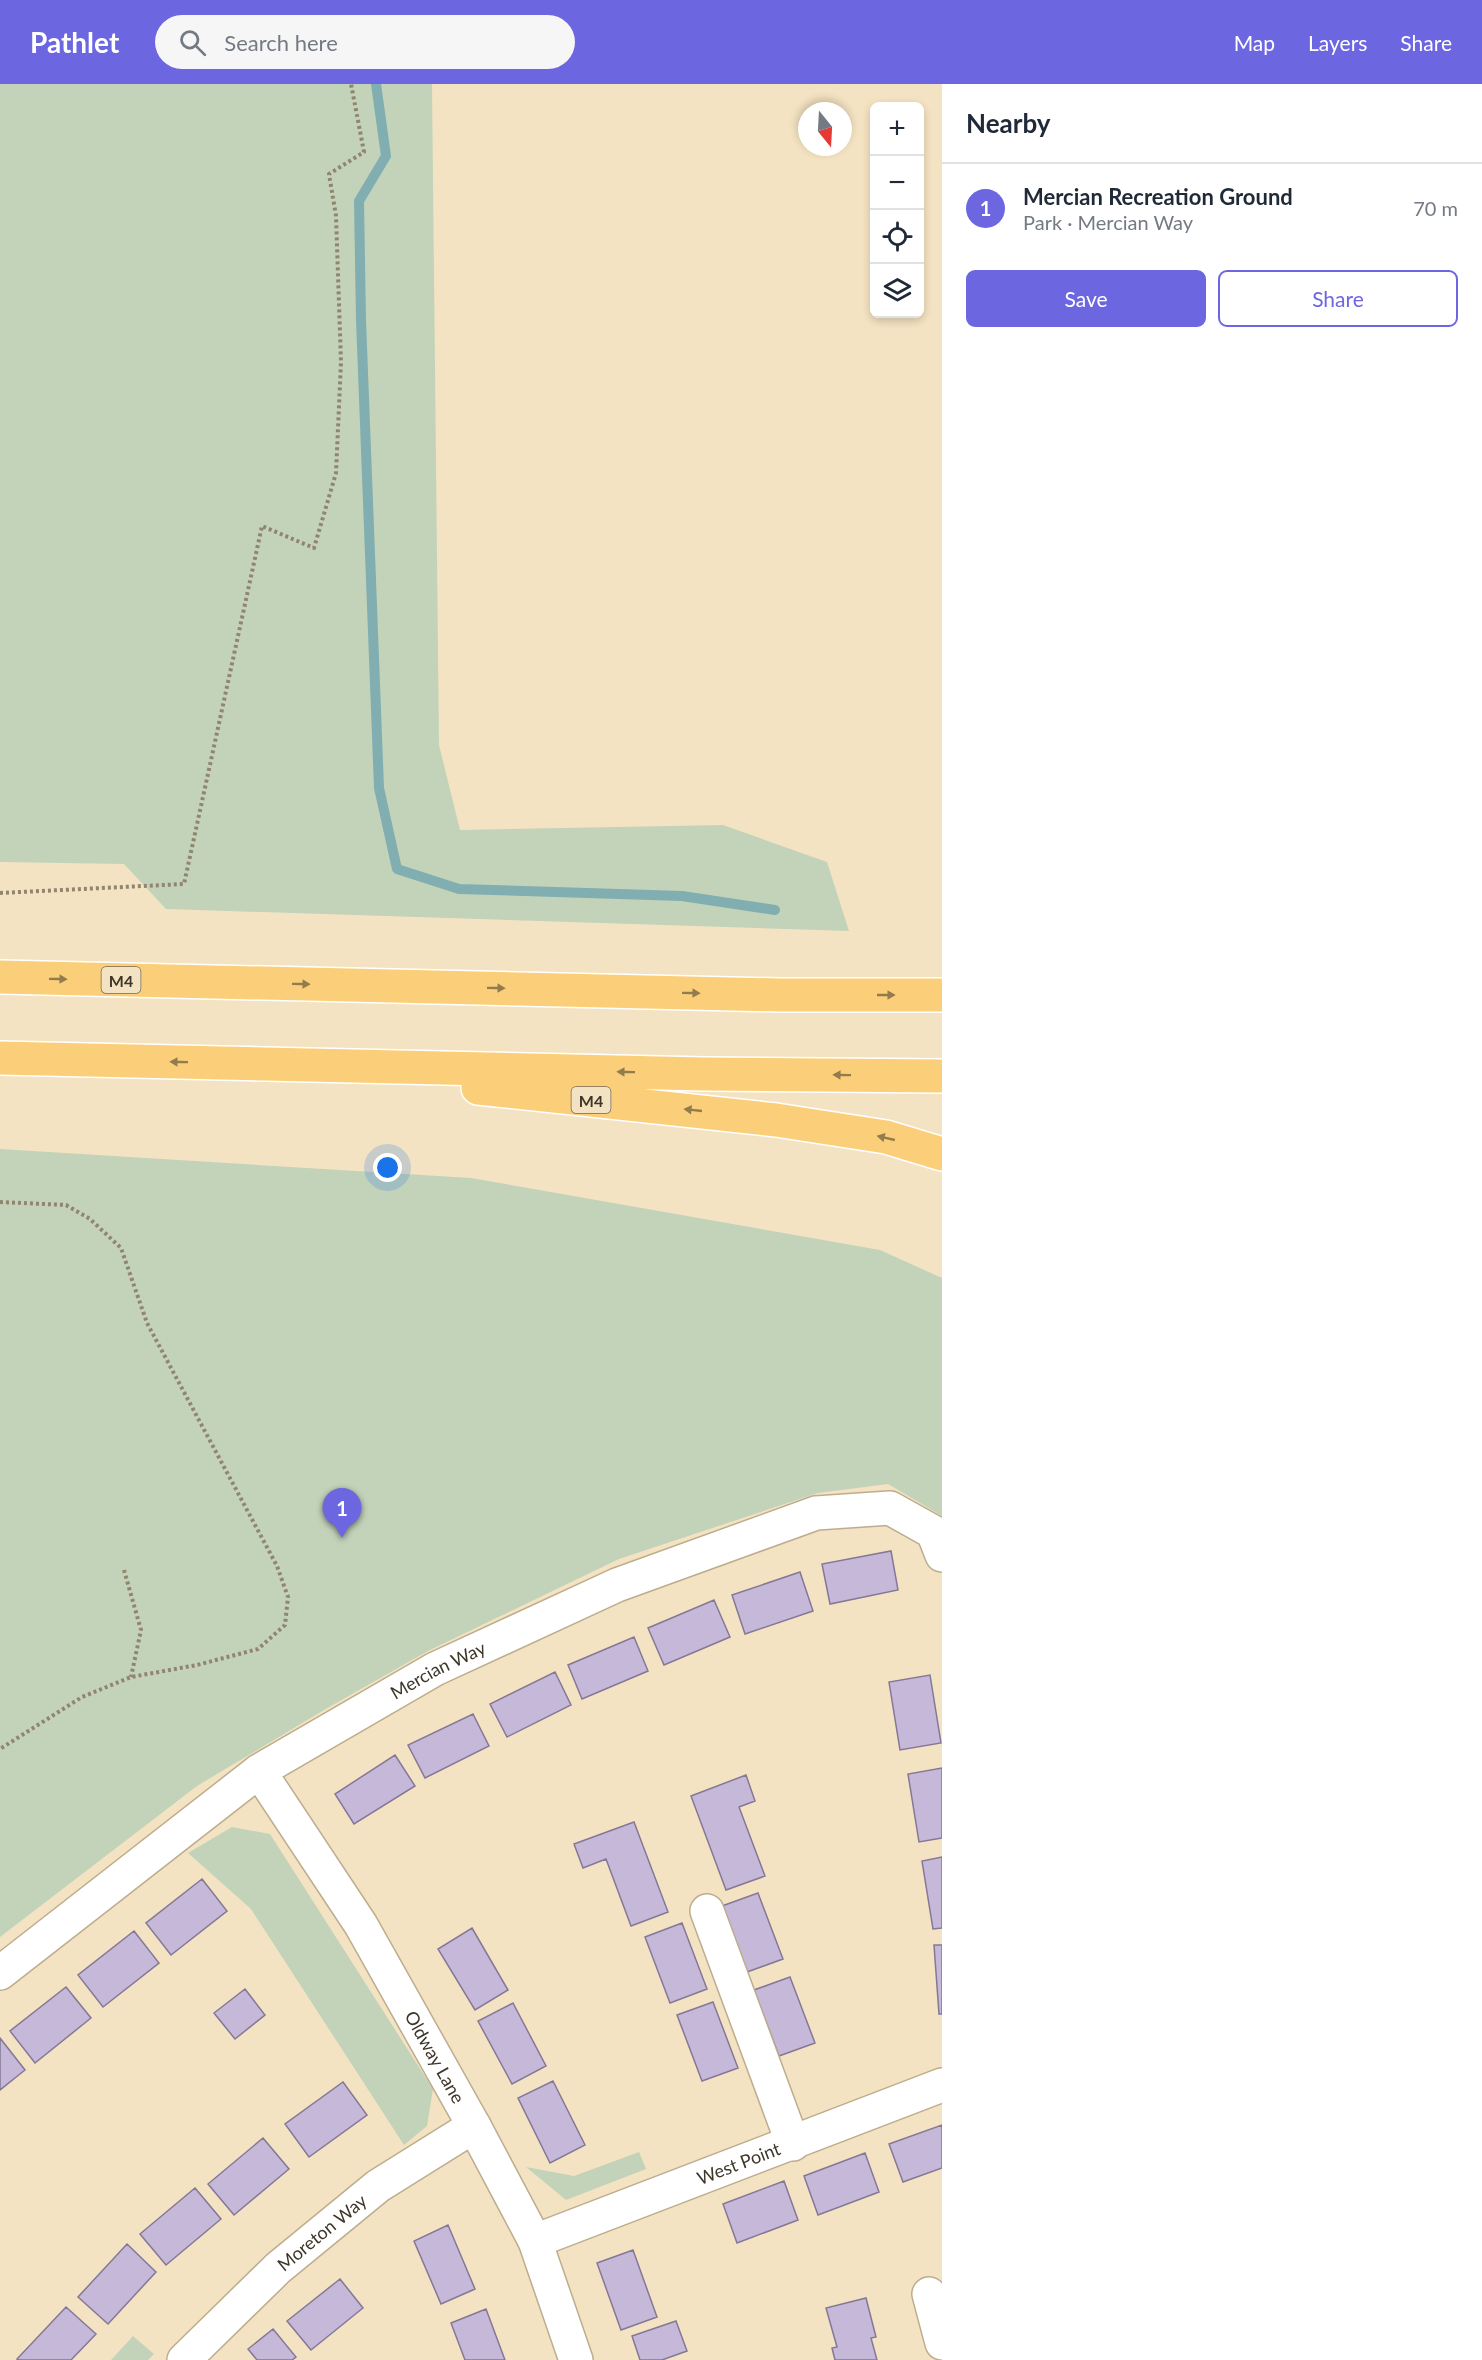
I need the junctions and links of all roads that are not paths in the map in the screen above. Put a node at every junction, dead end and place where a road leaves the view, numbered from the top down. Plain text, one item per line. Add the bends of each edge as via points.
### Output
1 (0, 977) edge
2 (942, 995) edge
3 (0, 1058) edge
4 (237, 1064) junction
5 (942, 1076) edge
6 (942, 1155) edge
7 (937, 1543) edge
8 (258, 1771) junction
9 (707, 1911) dead end
10 (0, 1973) edge
11 (942, 2085) edge
12 (474, 2126) junction
13 (793, 2144) junction
14 (535, 2241) junction
15 (929, 2294) dead end
16 (942, 2343) edge
17 (184, 2360) edge
18 (576, 2360) edge

1 -> 2 highway, M4 via 780,995
4 -> 3 highway, M4
5 -> 4 highway, M4
6 -> 4 highway, M4 via 886,1137 776,1120
7 - 8 street, Mercian Way via 890,1508 816,1513 618,1585 435,1669
8 - 10 street, Mercian Way
8 - 12 street, Oldway Lane via 361,1925
9 - 13 street
11 - 13 street, West Point
12 - 14 street, Oldway Lane
12 - 17 street, Moreton Way via 378,2186 278,2268
13 - 14 street, West Point
14 - 18 street, Oldway Lane
15 - 16 street

